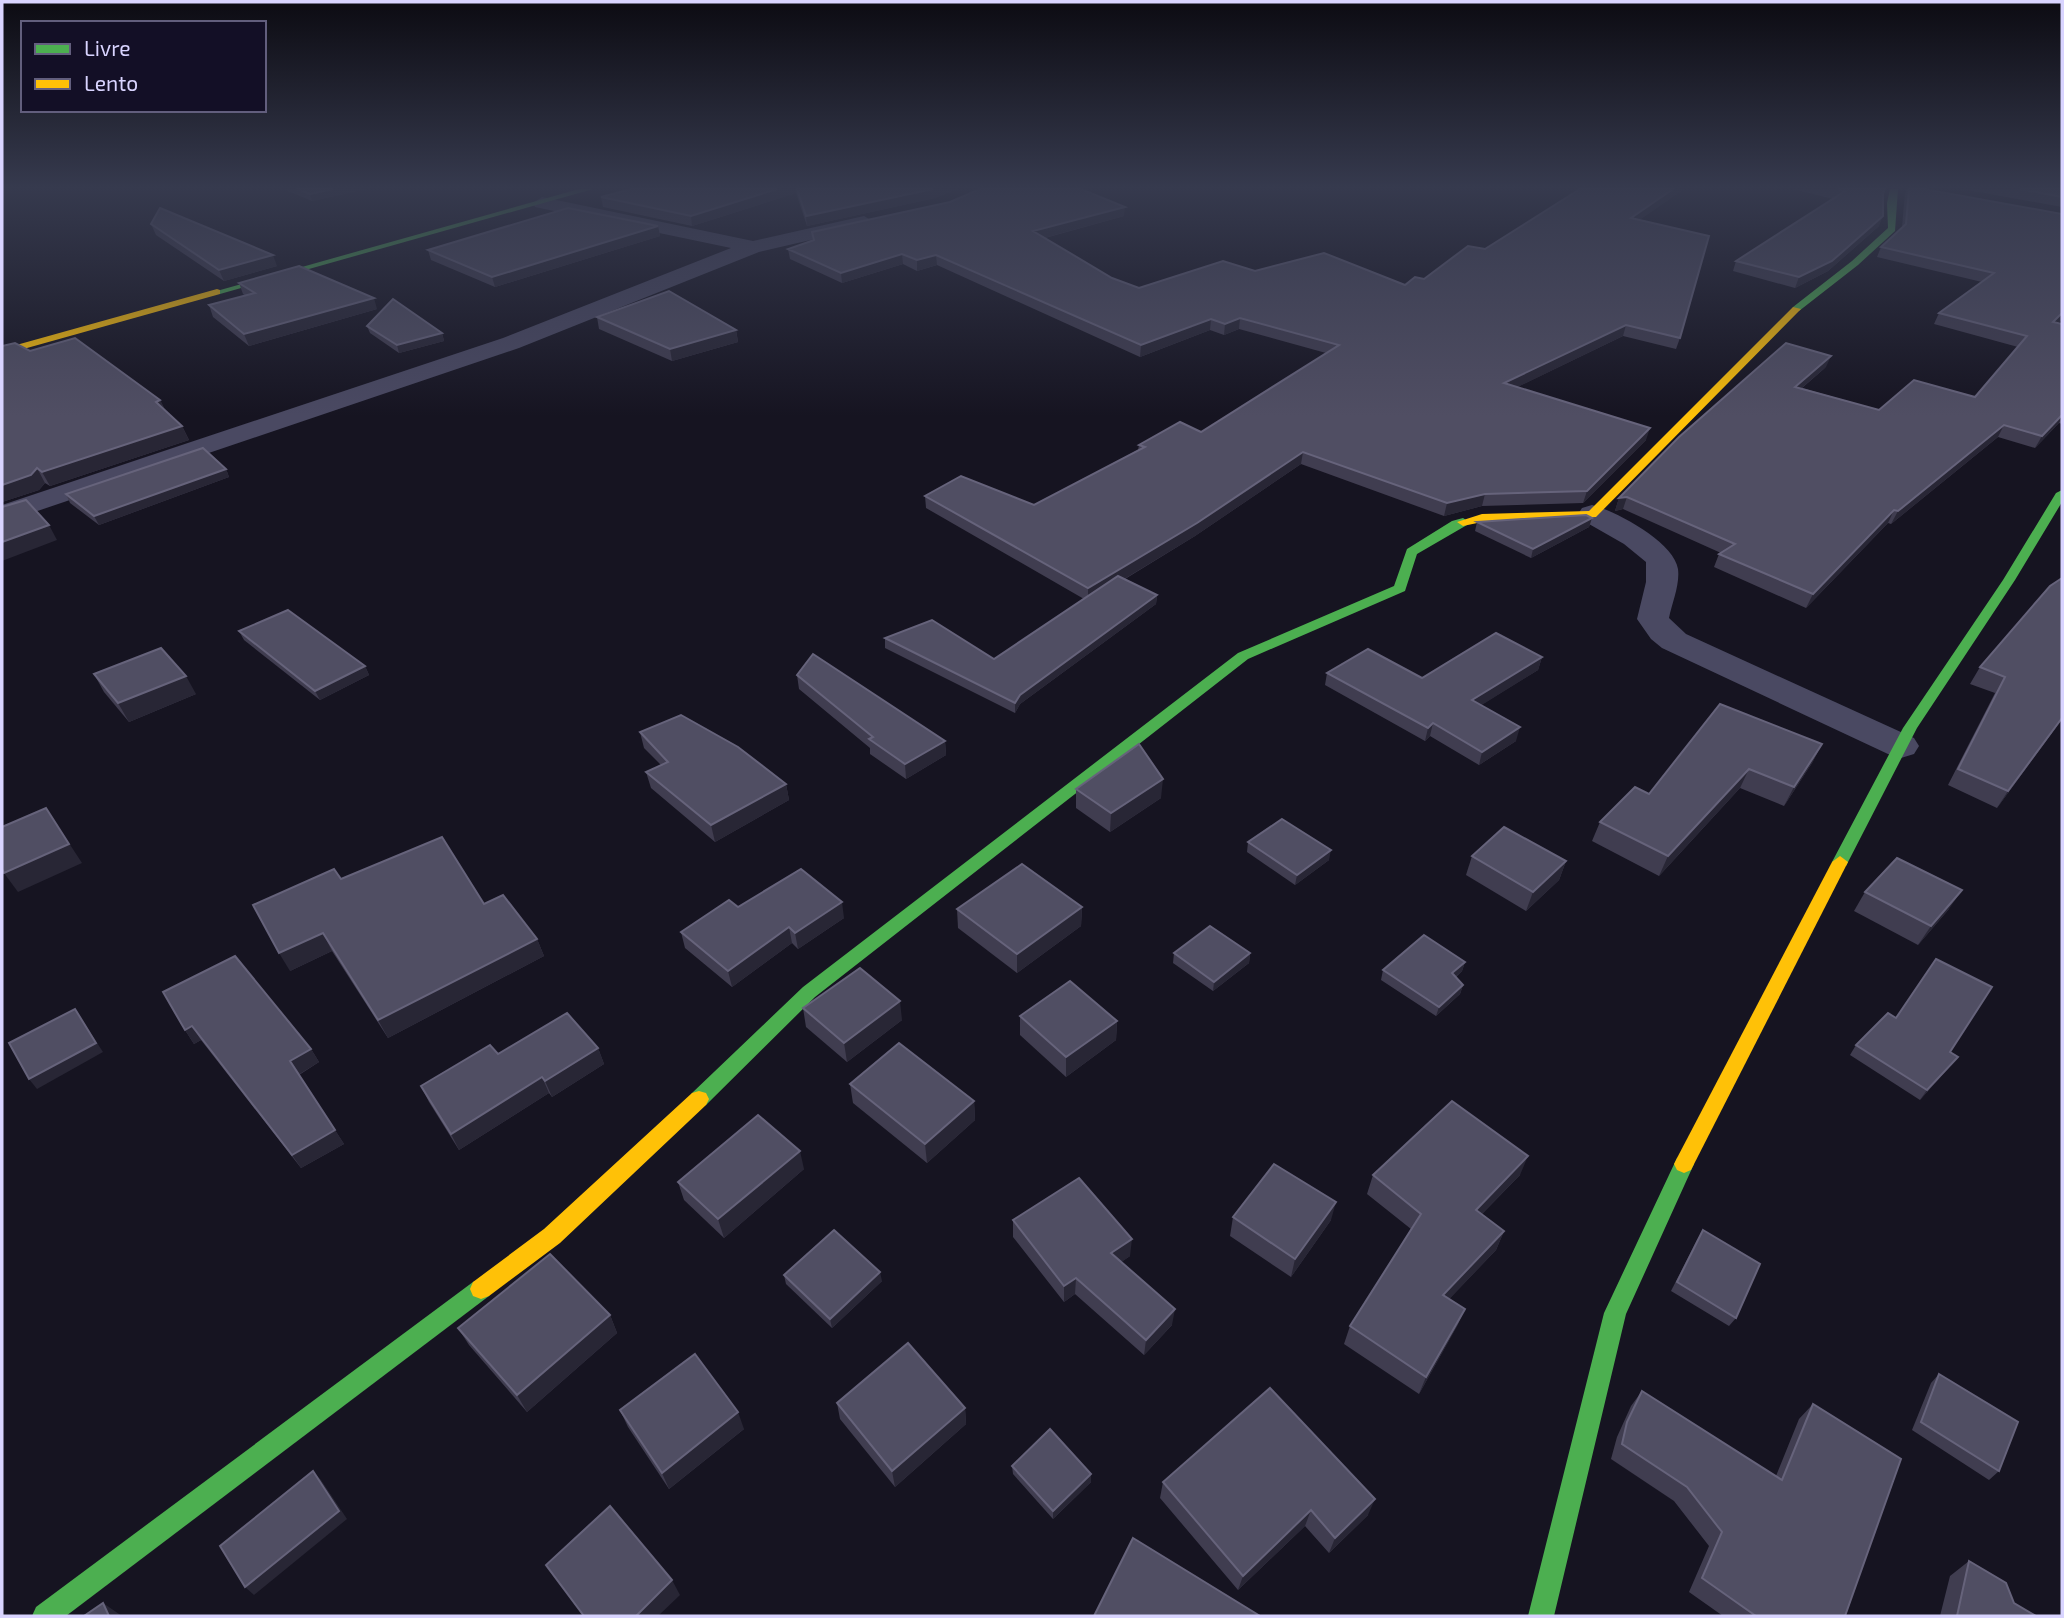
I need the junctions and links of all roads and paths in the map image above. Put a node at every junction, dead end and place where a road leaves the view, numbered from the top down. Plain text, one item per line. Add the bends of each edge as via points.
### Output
1 (319, 265) edge
2 (709, 265) edge
3 (1853, 265) edge
4 (2, 352) edge
5 (2062, 493) edge
6 (2, 514) edge
7 (1592, 514) junction
8 (1902, 746) junction
9 (45, 1616) edge
10 (1541, 1616) edge

1 - 4 street
2 - 6 street via 511,343
3 - 7 street via 1787,316
5 - 8 street
7 - 8 street via 1652,549 1662,561 1653,619 1663,632
7 - 9 street via 1482,518 1456,524 1411,552 1400,588 1243,656 809,992 552,1236
8 - 10 street via 1703,1123 1615,1314

